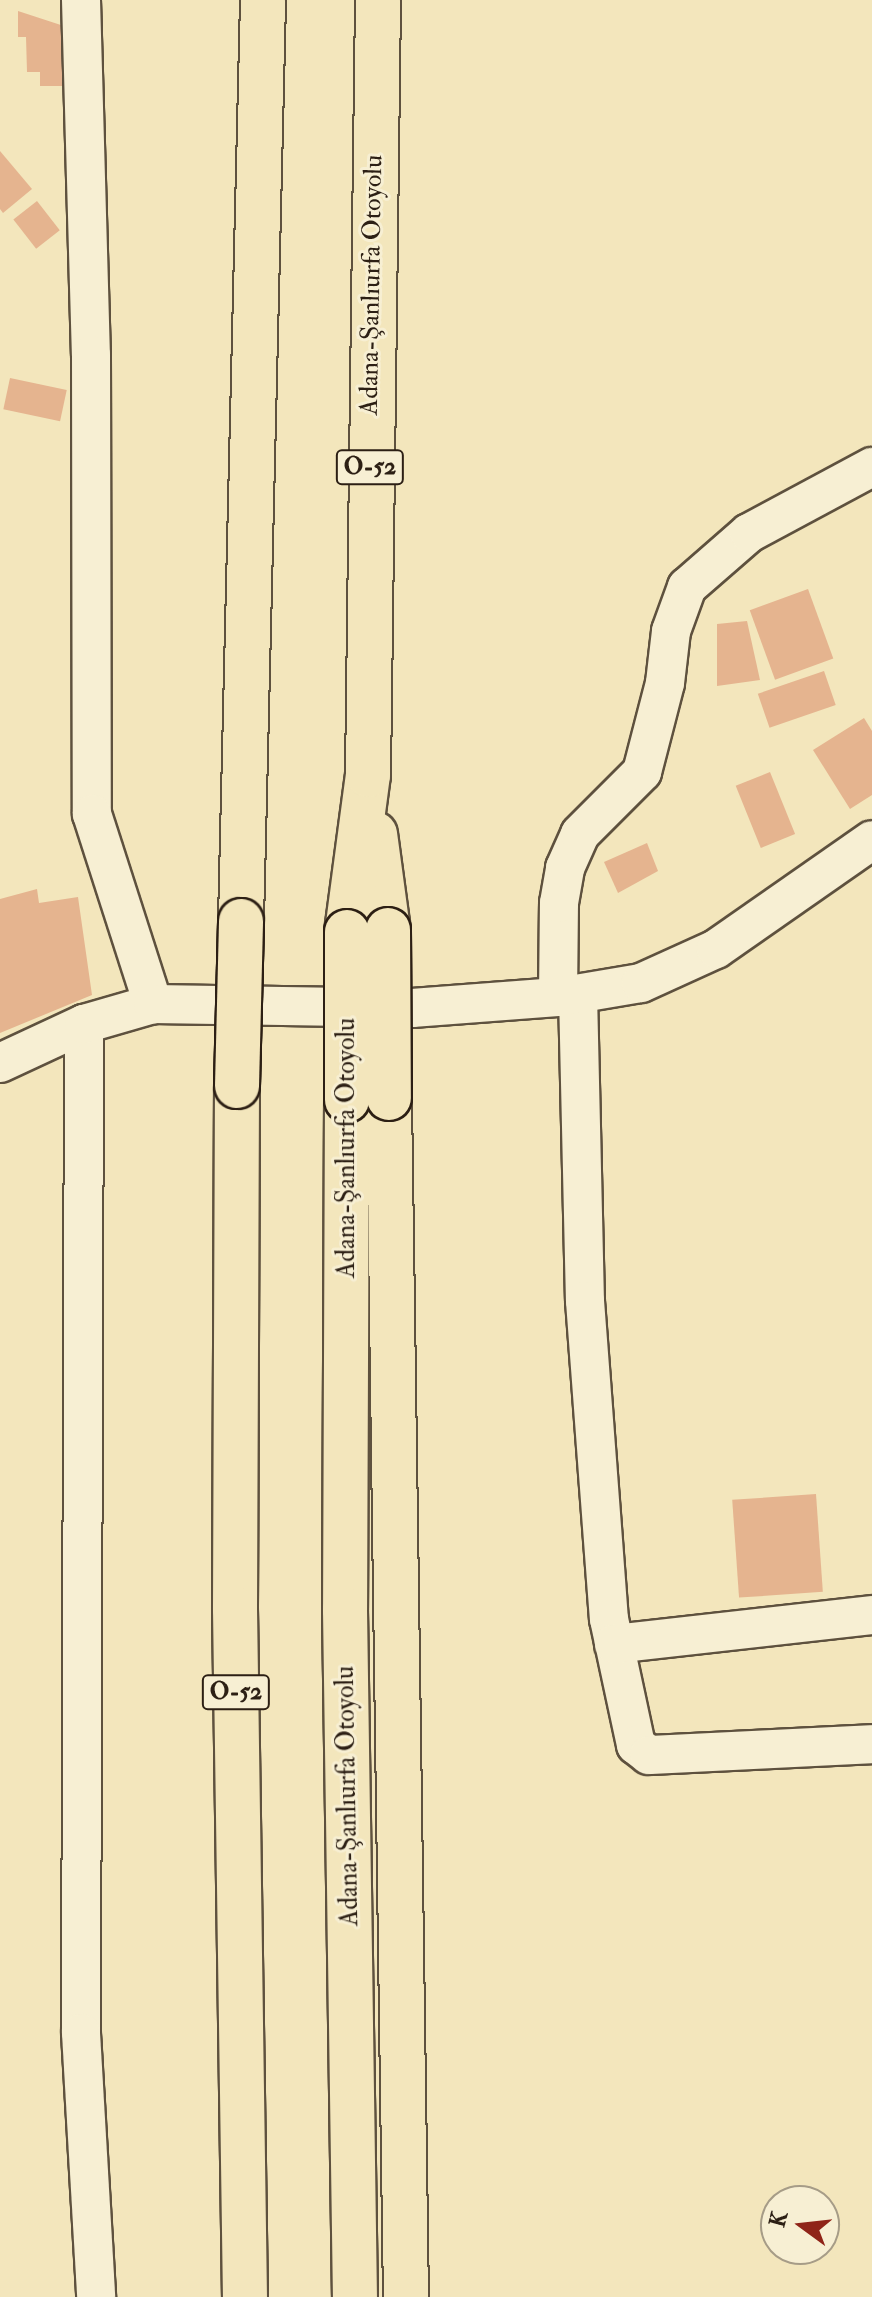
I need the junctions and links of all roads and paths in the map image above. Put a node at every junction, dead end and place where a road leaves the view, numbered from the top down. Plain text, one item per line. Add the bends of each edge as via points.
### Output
1 (263, 0) edge
2 (378, 0) edge
3 (70, 3) edge
4 (872, 467) edge
5 (872, 840) edge
6 (568, 995) junction
7 (153, 1004) junction
8 (84, 1024) junction
9 (0, 1063) edge
10 (368, 1099) junction
11 (872, 1615) edge
12 (614, 1644) junction
13 (872, 1744) edge
14 (96, 2297) edge
15 (245, 2297) edge
16 (355, 2297) edge
17 (406, 2297) edge

1 - 15 highway, O-52, bridge via 237,1086 235,1609
2 - 10 highway, Adana-Şanlıurfa Otoyolu / O-52, bridge
3 - 7 street via 91,355 92,814
4 - 6 street via 749,533 687,587 671,631 665,683 642,772 580,834 565,868 559,903
5 - 6 street via 716,949 641,983
6 - 7 street via 412,1008
6 - 12 street via 585,1301
7 - 8 street
8 - 9 street
8 - 14 street via 81,2033
10 - 16 highway, Adana-Şanlıurfa Otoyolu / O-52 via 345,1610
10 - 17 highway
11 - 12 street
12 - 13 street via 636,1745 649,1755

